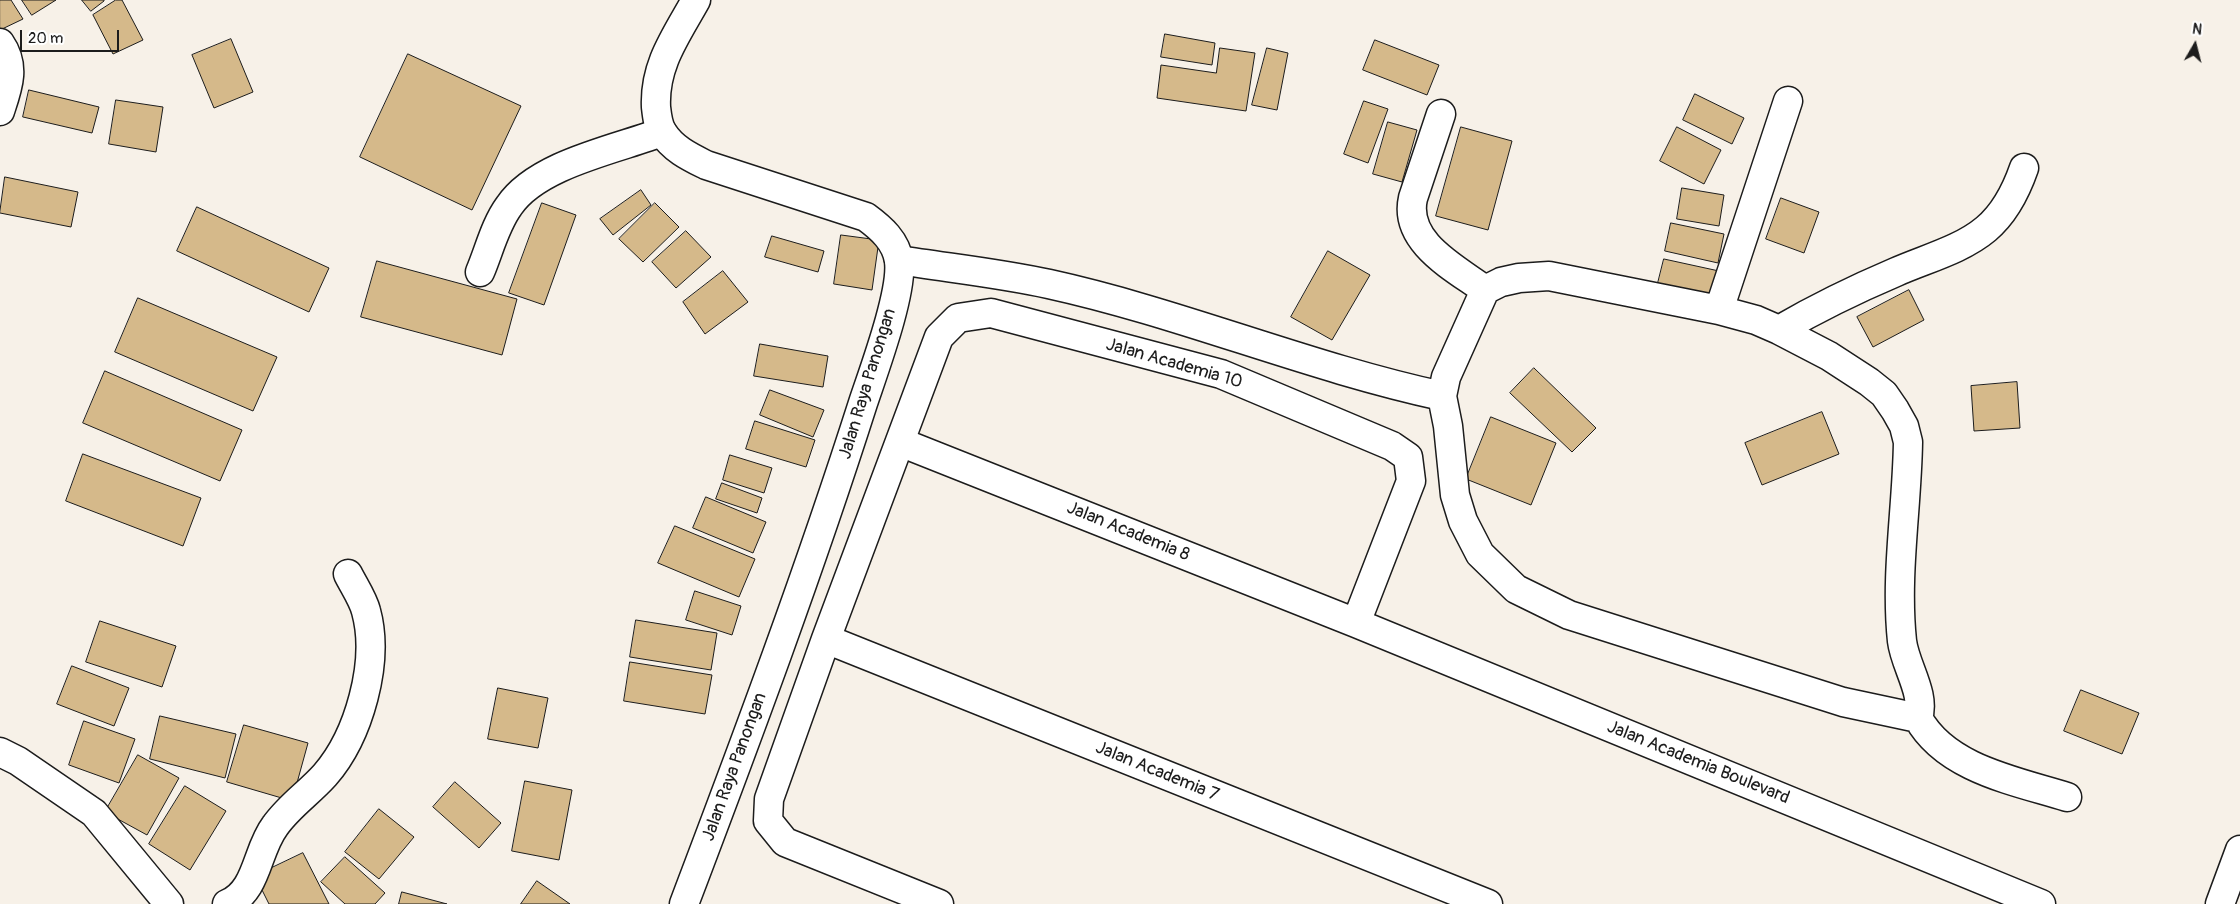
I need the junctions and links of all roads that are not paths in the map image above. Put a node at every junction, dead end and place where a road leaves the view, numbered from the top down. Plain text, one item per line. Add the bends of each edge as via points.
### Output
1 (696, 0) edge
2 (0, 43) edge
3 (1788, 101) dead end
4 (0, 111) edge
5 (1441, 114) dead end
6 (662, 132) junction
7 (2024, 168) dead end
8 (899, 260) junction
9 (480, 272) dead end
10 (1485, 290) junction
11 (1719, 310) junction
12 (1779, 330) junction
13 (1442, 396) junction
14 (900, 442) junction
15 (348, 574) dead end
16 (1356, 623) junction
17 (826, 639) junction
18 (1918, 718) junction
19 (0, 752) edge
20 (2067, 797) dead end
21 (2240, 850) edge
22 (169, 904) edge
23 (227, 904) edge
24 (684, 904) edge
25 (939, 904) edge
26 (1488, 904) edge
27 (2041, 904) edge
28 (2220, 904) edge

1 - 6 street via 662,62 656,81 657,118
2 - 4 street via 9,63 10,76
3 - 11 street
5 - 10 street via 1410,210 1413,227 1428,246
6 - 8 street via 671,144 706,166 866,217 892,242
6 - 9 street via 587,156 529,186 509,205
7 - 12 street via 2016,192 1985,230 1959,245 1861,286
8 - 13 street via 1049,284 1156,313 1379,382
8 - 24 street, Jalan Raya Panongan via 890,316 843,466
10 - 11 street via 1519,278 1549,276
10 - 13 street via 1446,377
11 - 12 street
12 - 18 street via 1829,356 1869,382 1884,394 1904,426 1908,462 1901,547 1902,641 1919,698 1921,709
13 - 18 street via 1455,495 1463,521 1480,554 1516,589 1570,615 1843,702
14 - 16 street, Jalan Academia 8
14 - 16 street, Jalan Academia 10 via 939,337 958,318 991,313 1220,374 1392,446 1408,457 1411,482
14 - 17 street
15 - 23 street via 366,610 371,642 369,679 354,725 326,773 274,826 244,894
16 - 27 street, Jalan Academia Boulevard
17 - 25 street via 769,799 768,821 785,842
17 - 26 street, Jalan Academia 7
18 - 20 street via 1933,739 1967,762 1993,774
19 - 22 street via 94,813
21 - 28 street

